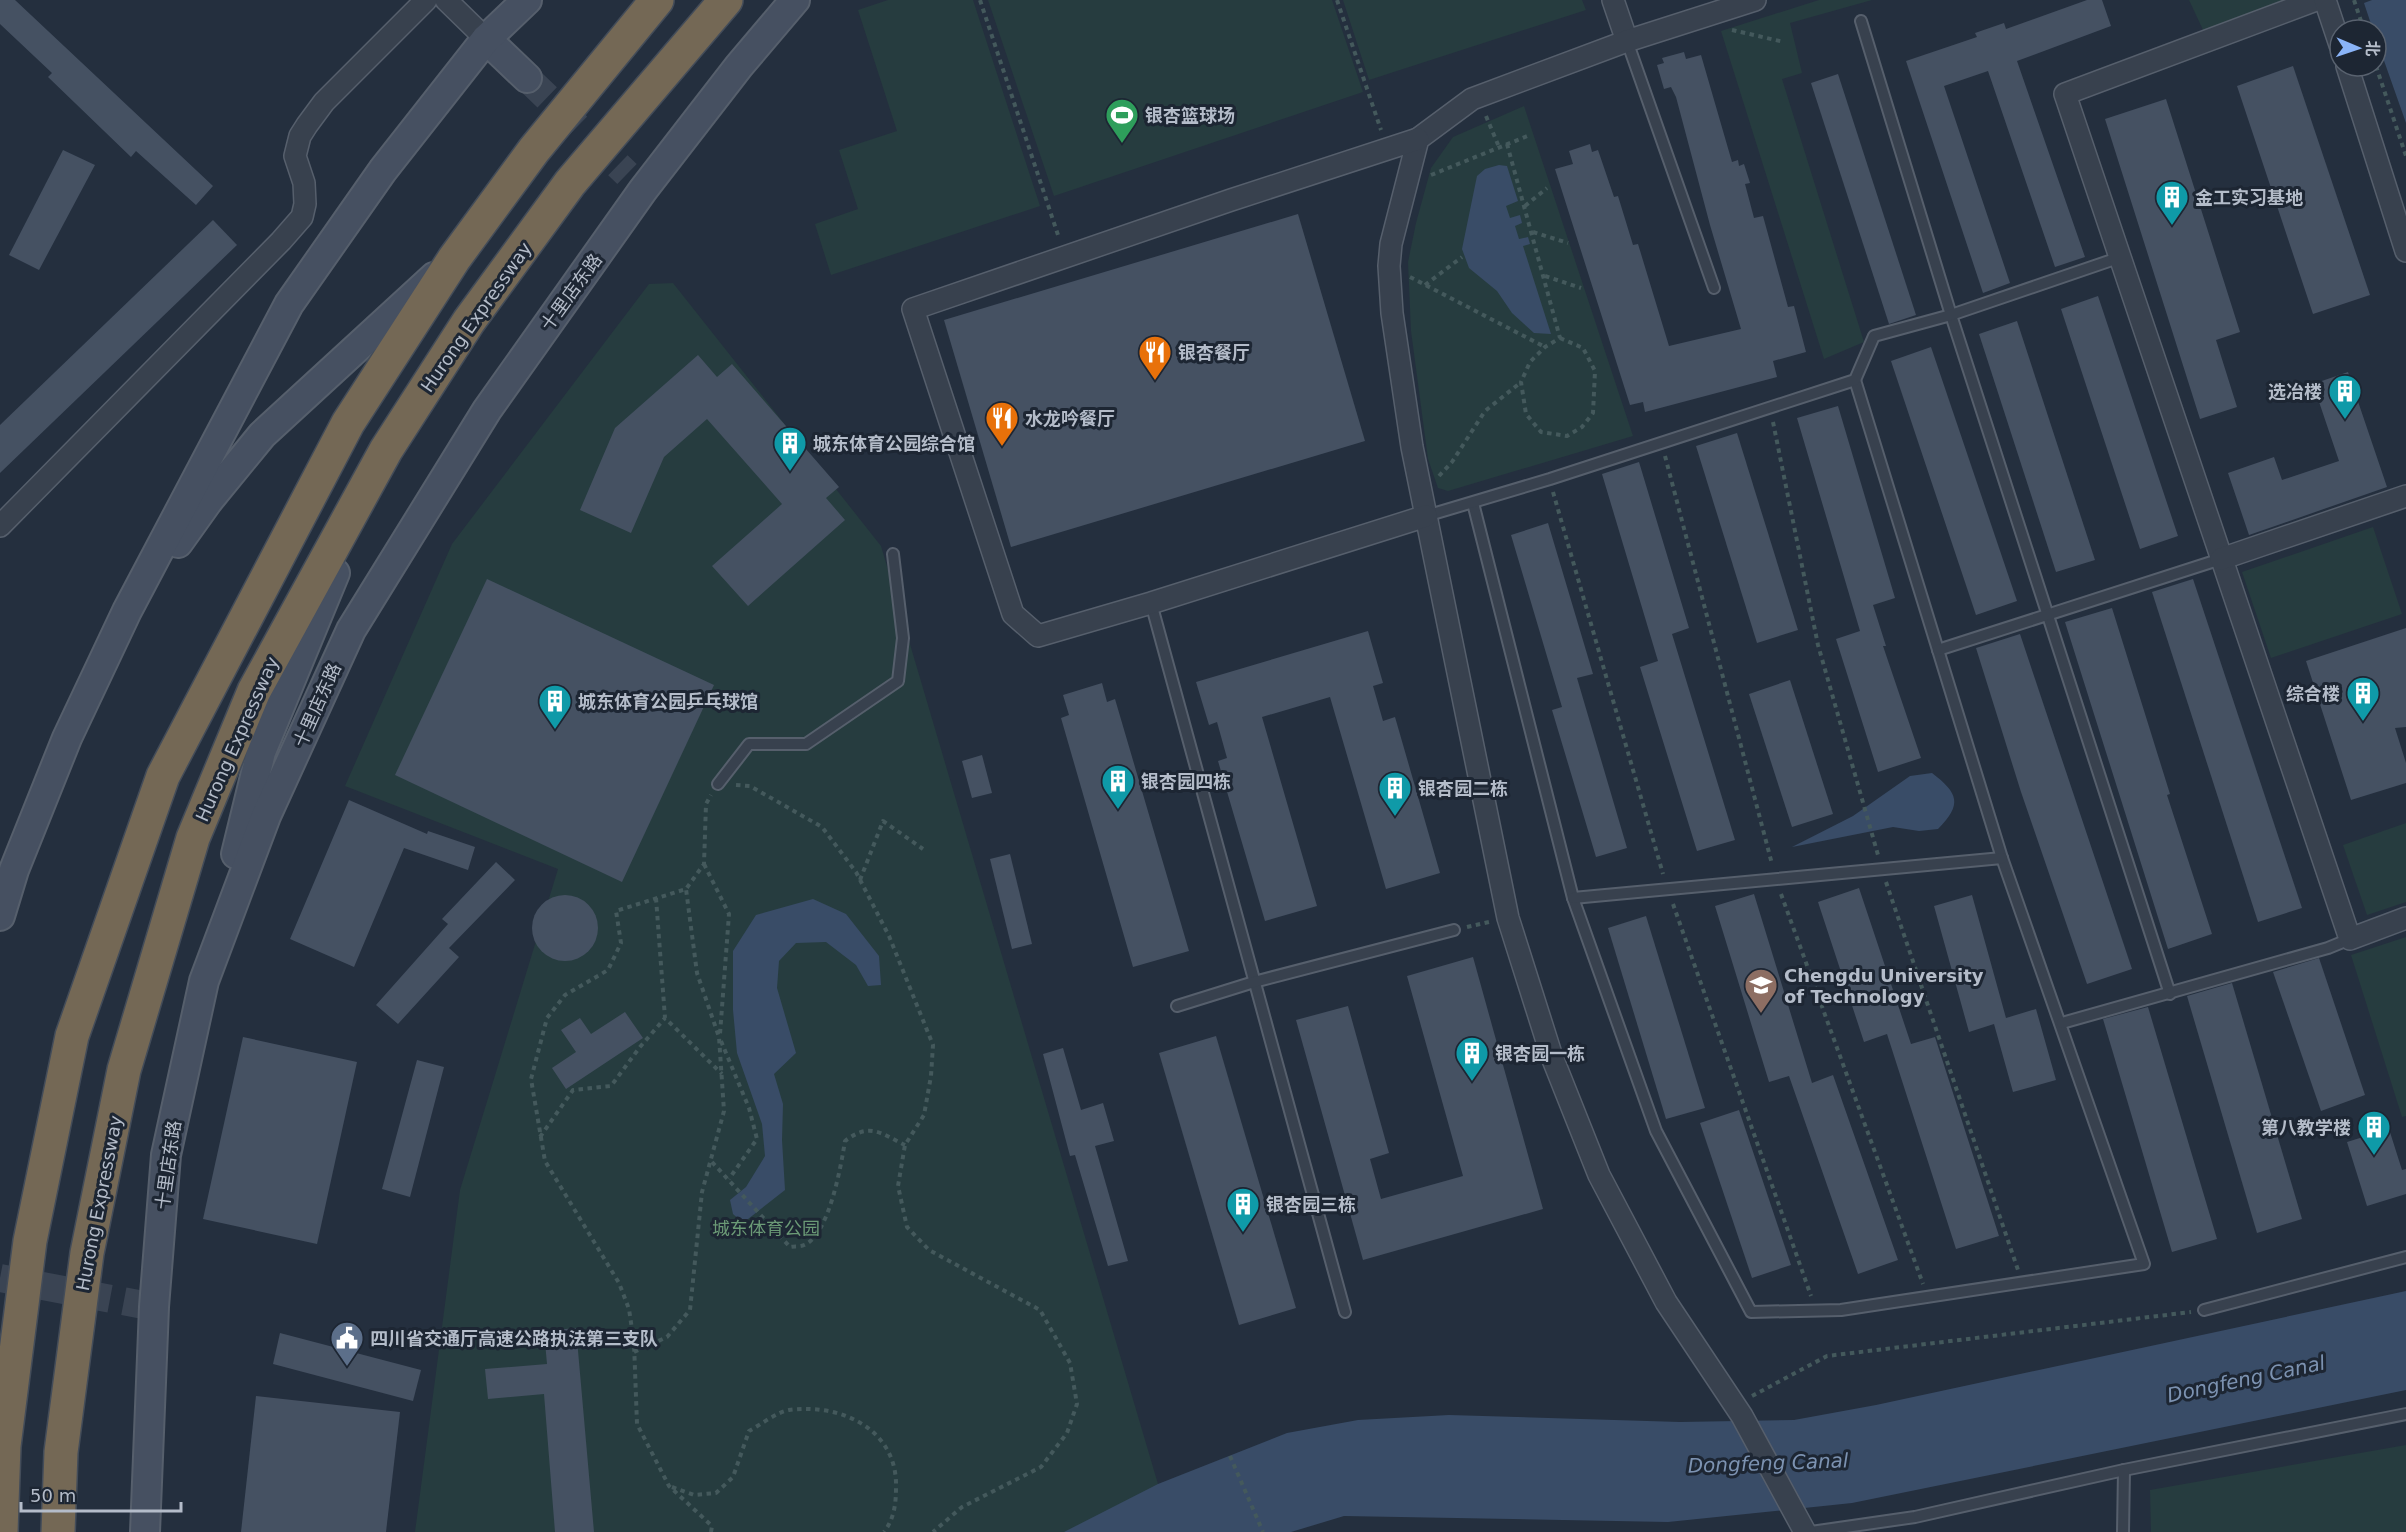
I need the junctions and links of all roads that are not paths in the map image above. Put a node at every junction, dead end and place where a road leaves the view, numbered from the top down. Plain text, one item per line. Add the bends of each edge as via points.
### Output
1 (426, 0) edge
2 (446, 0) edge
3 (527, 0) edge
4 (657, 0) edge
5 (726, 0) edge
6 (795, 0) edge
7 (1613, 0) edge
8 (1755, 0) edge
9 (2316, 0) edge
10 (2325, 0) edge
11 (2331, 18) edge
12 (1861, 21) dead end
13 (486, 39) junction
14 (1628, 41) junction
15 (527, 78) tunnel mouth
16 (2351, 78) edge
17 (1418, 139) junction
18 (2406, 250) edge
19 (2118, 258) junction
20 (454, 260) junction
21 (1714, 288) dead end
22 (1951, 315) junction
23 (1855, 380) junction
24 (404, 423) junction
25 (2406, 496) edge
26 (1473, 503) junction
27 (1426, 516) junction
28 (0, 526) edge
29 (893, 554) dead end
30 (2221, 559) junction
31 (1151, 603) junction
32 (2048, 615) junction
33 (122, 622) junction
34 (1938, 650) junction
35 (718, 784) road end
36 (2002, 858) junction
37 (1573, 898) junction
38 (0, 916) edge
39 (2406, 918) edge
40 (1455, 930) road end
41 (2350, 939) junction
42 (204, 981) junction
43 (1254, 982) junction
44 (2170, 994) junction
45 (1177, 1006) dead end
46 (2062, 1023) junction
47 (2406, 1257) edge
48 (2204, 1310) dead end
49 (1345, 1312) dead end
50 (151, 1414) junction
51 (2406, 1414) edge
52 (2124, 1470) junction
53 (1, 1532) edge
54 (58, 1532) edge
55 (132, 1532) edge
56 (145, 1532) edge
57 (1805, 1532) edge
58 (1811, 1532) edge
59 (2123, 1532) edge

1 - 28 street via 324,102 300,136 296,156 304,183 302,217
2 - 13 street
3 - 13 street
4 - 20 highway via 534,150
5 - 24 highway, Hurong Expressway via 570,183 469,321
6 - 42 street, 十里店东路 via 635,182 351,630 266,816
7 - 14 street
8 - 14 street
9 - 19 street via 2065,94
10 - 11 street
12 - 22 lane
13 - 15 street
13 - 33 street via 382,170 289,304
14 - 17 street via 1472,99
14 - 21 lane
16 - 18 street
17 - 27 street via 1389,266 1392,313
17 - 31 street via 913,309 1013,614 1038,636
19 - 22 lane
19 - 30 street
20 - 33 street via 262,435 208,501
20 - 53 highway via 348,423 163,776 72,1036 30,1241 4,1446
22 - 23 lane via 1874,336
22 - 32 lane
23 - 26 lane
23 - 34 lane
24 - 42 street via 315,615 261,752
24 - 54 highway, Hurong Expressway via 254,691 193,838 124,1070 87,1253 61,1452
25 - 30 street
26 - 27 lane
26 - 37 lane
27 - 31 street
27 - 57 street via 1508,918 1552,1057 1599,1175 1666,1302 1739,1410
29 - 35 lane via 903,638 898,681 806,744 749,744
30 - 32 lane
30 - 41 street
31 - 43 lane
32 - 34 lane
32 - 44 lane
33 - 38 street via 67,738 14,870
34 - 36 lane
36 - 37 lane
36 - 46 lane
37 - 46 lane via 1656,1131 1751,1312 1841,1310 2144,1264
39 - 41 street
40 - 43 lane
41 - 44 lane
42 - 50 street, 十里店东路 via 166,1155 154,1307
43 - 45 lane
43 - 49 lane
44 - 46 lane
47 - 48 lane
50 - 55 street
50 - 56 street, 十里店东路
51 - 52 lane
52 - 58 lane via 1915,1517
52 - 59 lane

